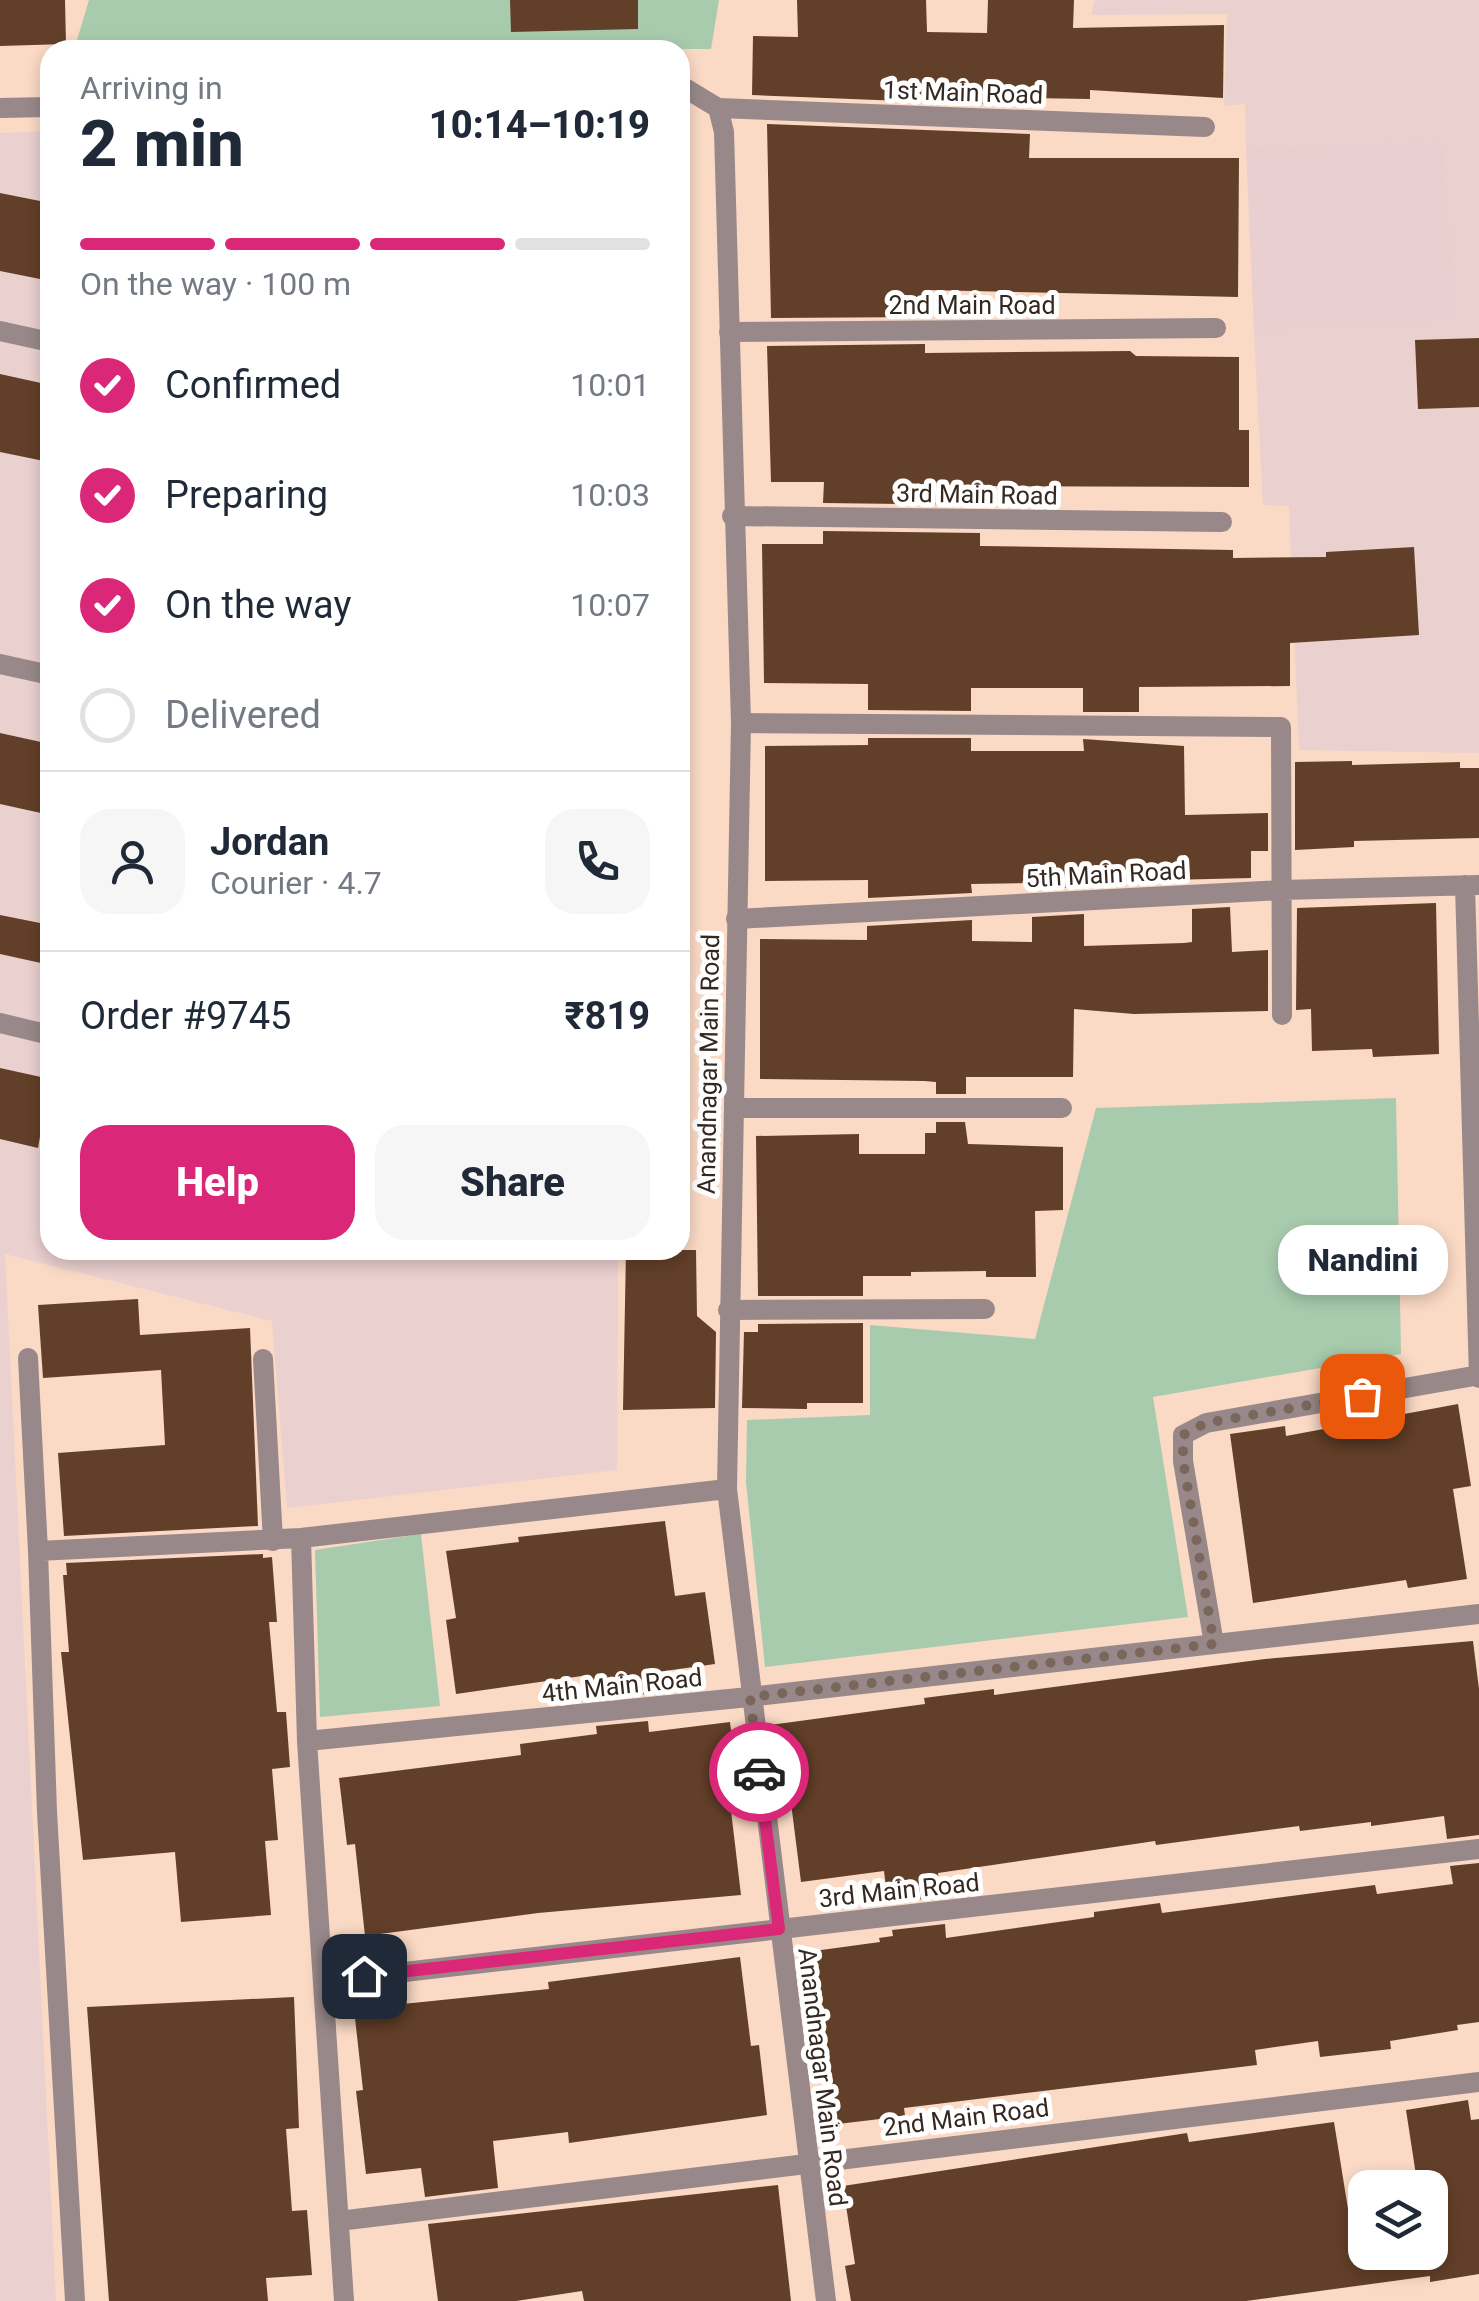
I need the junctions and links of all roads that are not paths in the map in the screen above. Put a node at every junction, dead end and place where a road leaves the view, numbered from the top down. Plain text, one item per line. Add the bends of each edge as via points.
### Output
1 (690, 92) edge
2 (40, 106) edge
3 (0, 108) edge
4 (718, 108) junction
5 (1205, 127) dead end
6 (1216, 328) dead end
7 (0, 332) edge
8 (729, 332) junction
9 (40, 340) edge
10 (732, 516) junction
11 (1222, 522) dead end
12 (0, 664) edge
13 (40, 674) edge
14 (741, 723) junction
15 (1472, 885) edge
16 (1282, 890) junction
17 (736, 919) junction
18 (1282, 1015) dead end
19 (0, 1024) edge
20 (40, 1033) edge
21 (734, 1108) junction
22 (1062, 1108) dead end
23 (985, 1309) dead end
24 (728, 1310) junction
25 (28, 1358) dead end
26 (263, 1359) dead end
27 (1479, 1376) edge
28 (726, 1489) junction
29 (301, 1538) junction
30 (273, 1540) junction
31 (38, 1551) junction
32 (1479, 1614) edge
33 (1214, 1644) junction
34 (750, 1697) junction
35 (307, 1741) junction
36 (1479, 1850) edge
37 (779, 1929) junction
38 (326, 1980) junction
39 (1479, 2082) edge
40 (808, 2161) junction
41 (340, 2221) junction
42 (75, 2301) edge
43 (344, 2301) edge
44 (826, 2301) edge

1 - 4 street
2 - 3 street
4 - 5 street, 1st Main Road
4 - 8 street, Anandnagar Main Road
6 - 8 street, 2nd Main Road
7 - 9 street
8 - 10 street, Anandnagar Main Road
10 - 11 street, 3rd Main Road
10 - 14 street, Anandnagar Main Road
12 - 13 street
14 - 16 street via 1281,727
14 - 17 street, Anandnagar Main Road
15 - 16 street, 5th Main Road
15 - 27 street
16 - 17 street, 5th Main Road
16 - 18 street
17 - 21 street, Anandnagar Main Road
19 - 20 street
21 - 22 street
21 - 24 street, Anandnagar Main Road
23 - 24 street
24 - 28 street, Anandnagar Main Road
25 - 31 street
26 - 30 street
27 - 33 street via 1206,1423 1183,1435
28 - 29 street
28 - 34 street, Anandnagar Main Road
29 - 30 street
29 - 35 street
30 - 31 street
31 - 42 street
32 - 33 street, 4th Main Road
33 - 34 street, 4th Main Road
34 - 35 street, 4th Main Road
34 - 37 street, Anandnagar Main Road
35 - 38 street
36 - 37 street, 3rd Main Road
37 - 38 street, 3rd Main Road
37 - 40 street, Anandnagar Main Road
38 - 41 street
39 - 40 street, 2nd Main Road
40 - 41 street, 2nd Main Road
40 - 44 street, Anandnagar Main Road
41 - 43 street

